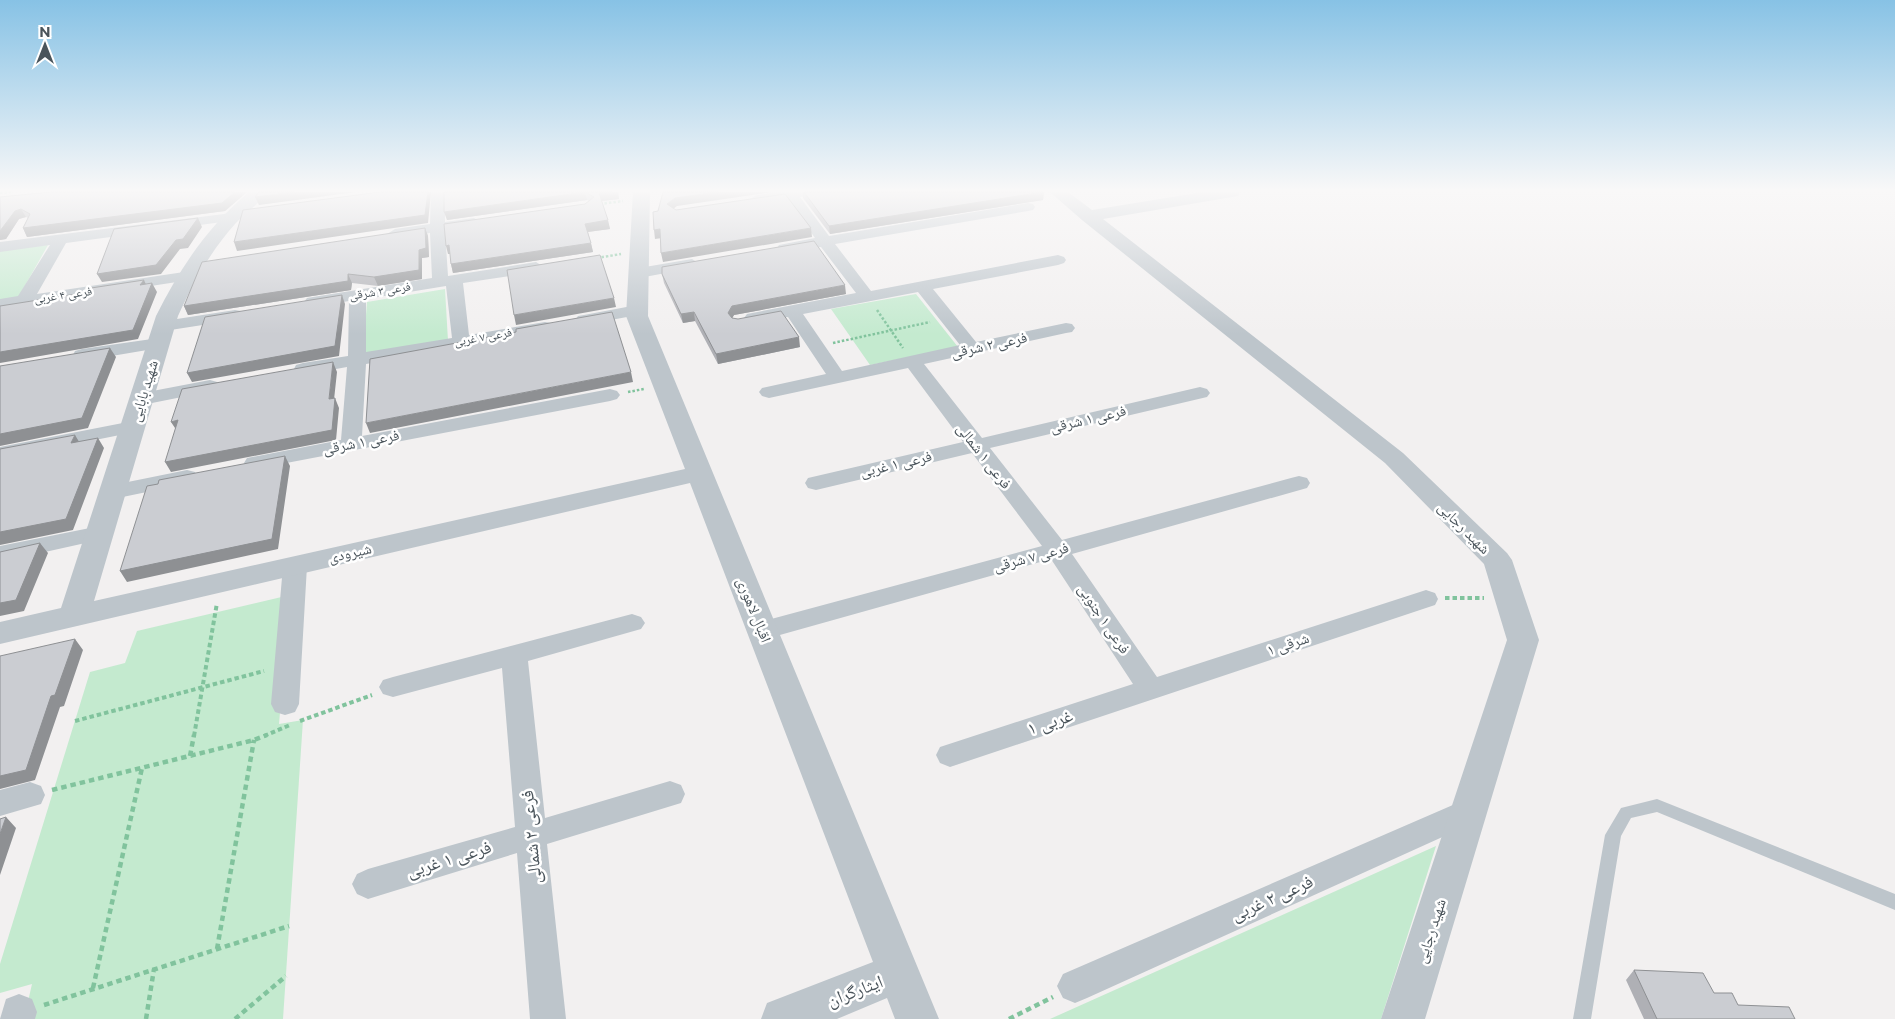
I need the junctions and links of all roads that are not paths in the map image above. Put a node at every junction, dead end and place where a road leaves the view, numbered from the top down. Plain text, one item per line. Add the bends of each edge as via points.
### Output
1 (61, 239) edge
2 (57, 240) edge
3 (210, 240) edge
4 (438, 240) edge
5 (640, 240) edge
6 (835, 240) edge
7 (1118, 240) edge
8 (826, 241) junction
9 (6, 246) edge
10 (770, 250) edge
11 (1058, 260) dead end
12 (704, 262) edge
13 (549, 265) edge
14 (197, 267) junction
15 (639, 273) junction
16 (447, 281) junction
17 (922, 286) junction
18 (358, 295) junction
19 (867, 297) junction
20 (24, 301) junction
21 (0, 304) edge
22 (300, 304) edge
23 (637, 310) junction
24 (793, 311) junction
25 (251, 312) edge
26 (740, 321) edge
27 (1066, 328) dead end
28 (162, 334) junction
29 (462, 341) junction
30 (972, 348) junction
31 (66, 358) edge
32 (358, 360) junction
33 (912, 361) junction
34 (289, 372) edge
35 (837, 377) junction
36 (230, 383) edge
37 (769, 392) dead end
38 (1200, 393) dead end
39 (610, 395) road end
40 (142, 398) junction
41 (133, 427) junction
42 (351, 444) junction
43 (976, 445) junction
44 (0, 453) edge
45 (236, 467) edge
46 (208, 473) edge
47 (700, 473) junction
48 (816, 482) dead end
49 (1299, 483) dead end
50 (113, 492) junction
51 (100, 532) junction
52 (1058, 550) junction
53 (0, 554) edge
54 (295, 566) junction
55 (1426, 599) road end
56 (74, 616) junction
57 (632, 623) dead end
58 (762, 631) junction
59 (0, 633) edge
60 (514, 655) junction
61 (393, 687) road end
62 (1151, 689) junction
63 (285, 704) dead end
64 (950, 755) dead end
65 (670, 794) dead end
66 (30, 796) road end
67 (0, 803) edge
68 (1469, 811) junction
69 (531, 835) junction
70 (368, 884) dead end
71 (1895, 902) edge
72 (899, 973) junction
73 (1075, 986) road end
74 (548, 1019) edge
75 (783, 1019) edge
76 (918, 1019) edge
77 (1403, 1019) edge
78 (1582, 1019) edge

1 - 20 street
2 - 9 street
3 - 14 street, شهید بابایی
4 - 16 street
5 - 15 street, اقبال لاهوری
6 - 8 street
7 - 68 street, شهید رجایی via 1394,458 1497,560 1523,640
8 - 10 street
8 - 19 street
11 - 17 street
12 - 15 street
13 - 16 street, فرعی ۳ شرقی
14 - 20 street, فرعی ۴ غربی
14 - 28 street, شهید بابایی
15 - 23 street, اقبال لاهوری
16 - 18 street, فرعی ۳ شرقی
16 - 29 street
17 - 19 street
17 - 30 street
18 - 22 street, فرعی ۳ شرقی
18 - 32 street
19 - 24 street
20 - 21 street, فرعی ۴ غربی
23 - 29 street, فرعی ۷ غربی
23 - 47 street, اقبال لاهوری
24 - 26 street
24 - 35 street
25 - 28 street
27 - 30 street, فرعی ۲ شرقی
28 - 31 street
28 - 40 street, شهید بابایی
29 - 32 street, فرعی ۷ غربی
30 - 33 street, فرعی ۲ شرقی
32 - 34 street
32 - 42 street
33 - 35 street
33 - 43 street, فرعی ۱ شمالی
35 - 37 street
36 - 40 street
38 - 43 street, فرعی ۱ شرقی
39 - 42 street, فرعی ۱ شرقی
40 - 41 street, شهید بابایی
41 - 44 street
41 - 50 street, شهید بابایی
42 - 45 street, فرعی ۱ شرقی
43 - 48 street, فرعی ۱ غربی
43 - 52 street, فرعی ۱ شمالی
46 - 50 street
47 - 54 street, شیرودی
47 - 58 street, اقبال لاهوری
49 - 52 street, فرعی ۷ شرقی
50 - 51 street, شهید بابایی
51 - 53 street
51 - 56 street, شهید بابایی
52 - 58 street, فرعی ۷ شرقی
52 - 62 street, فرعی ۱ جنوبی
54 - 56 street, شیرودی
54 - 63 street
55 - 62 street, ۱ شرقی
56 - 59 street, شیرودی
57 - 60 street
58 - 72 street, اقبال لاهوری
60 - 61 street
60 - 69 street, فرعی ۲ شمالی
62 - 64 street, ۱ غربی
65 - 69 street
66 - 67 street
68 - 73 street, فرعی ۲ غربی
68 - 77 street, شهید رجایی
69 - 70 street, فرعی ۱ غربی
69 - 74 street, فرعی ۲ شمالی
71 - 78 lane via 1657,805 1626,813 1613,836
72 - 75 street, ایثارگران
72 - 76 street, اقبال لاهوری

